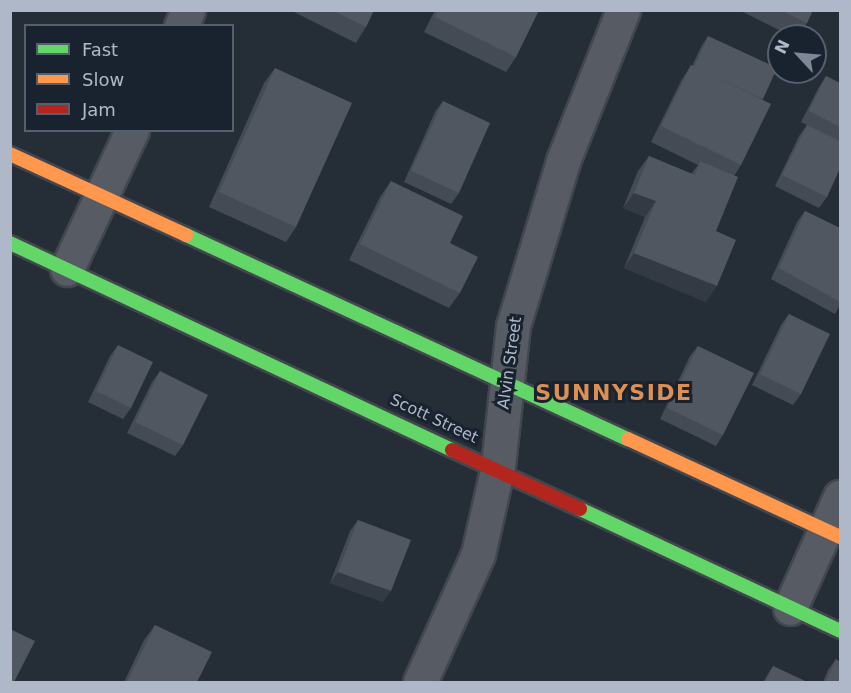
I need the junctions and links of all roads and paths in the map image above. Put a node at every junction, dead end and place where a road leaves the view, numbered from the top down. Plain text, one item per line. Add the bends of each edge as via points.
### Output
1 (188, 10) edge
2 (623, 10) edge
3 (182, 24) edge
4 (131, 132) edge
5 (10, 154) edge
6 (101, 196) junction
7 (10, 243) edge
8 (67, 269) junction
9 (507, 384) junction
10 (498, 466) junction
11 (840, 497) edge
12 (833, 533) edge
13 (790, 608) junction
14 (840, 631) edge
15 (420, 682) edge

1 - 3 street
2 - 9 street, Alvin Street via 562,161 513,326
4 - 6 street
5 - 6 main road
6 - 8 street
6 - 9 main road
7 - 8 main road, Scott Street
8 - 10 main road, Scott Street
9 - 10 street, Alvin Street
9 - 12 main road
10 - 13 main road, Scott Street
10 - 15 street, Alvin Street via 477,554
11 - 12 street
12 - 13 street
13 - 14 main road, Scott Street

